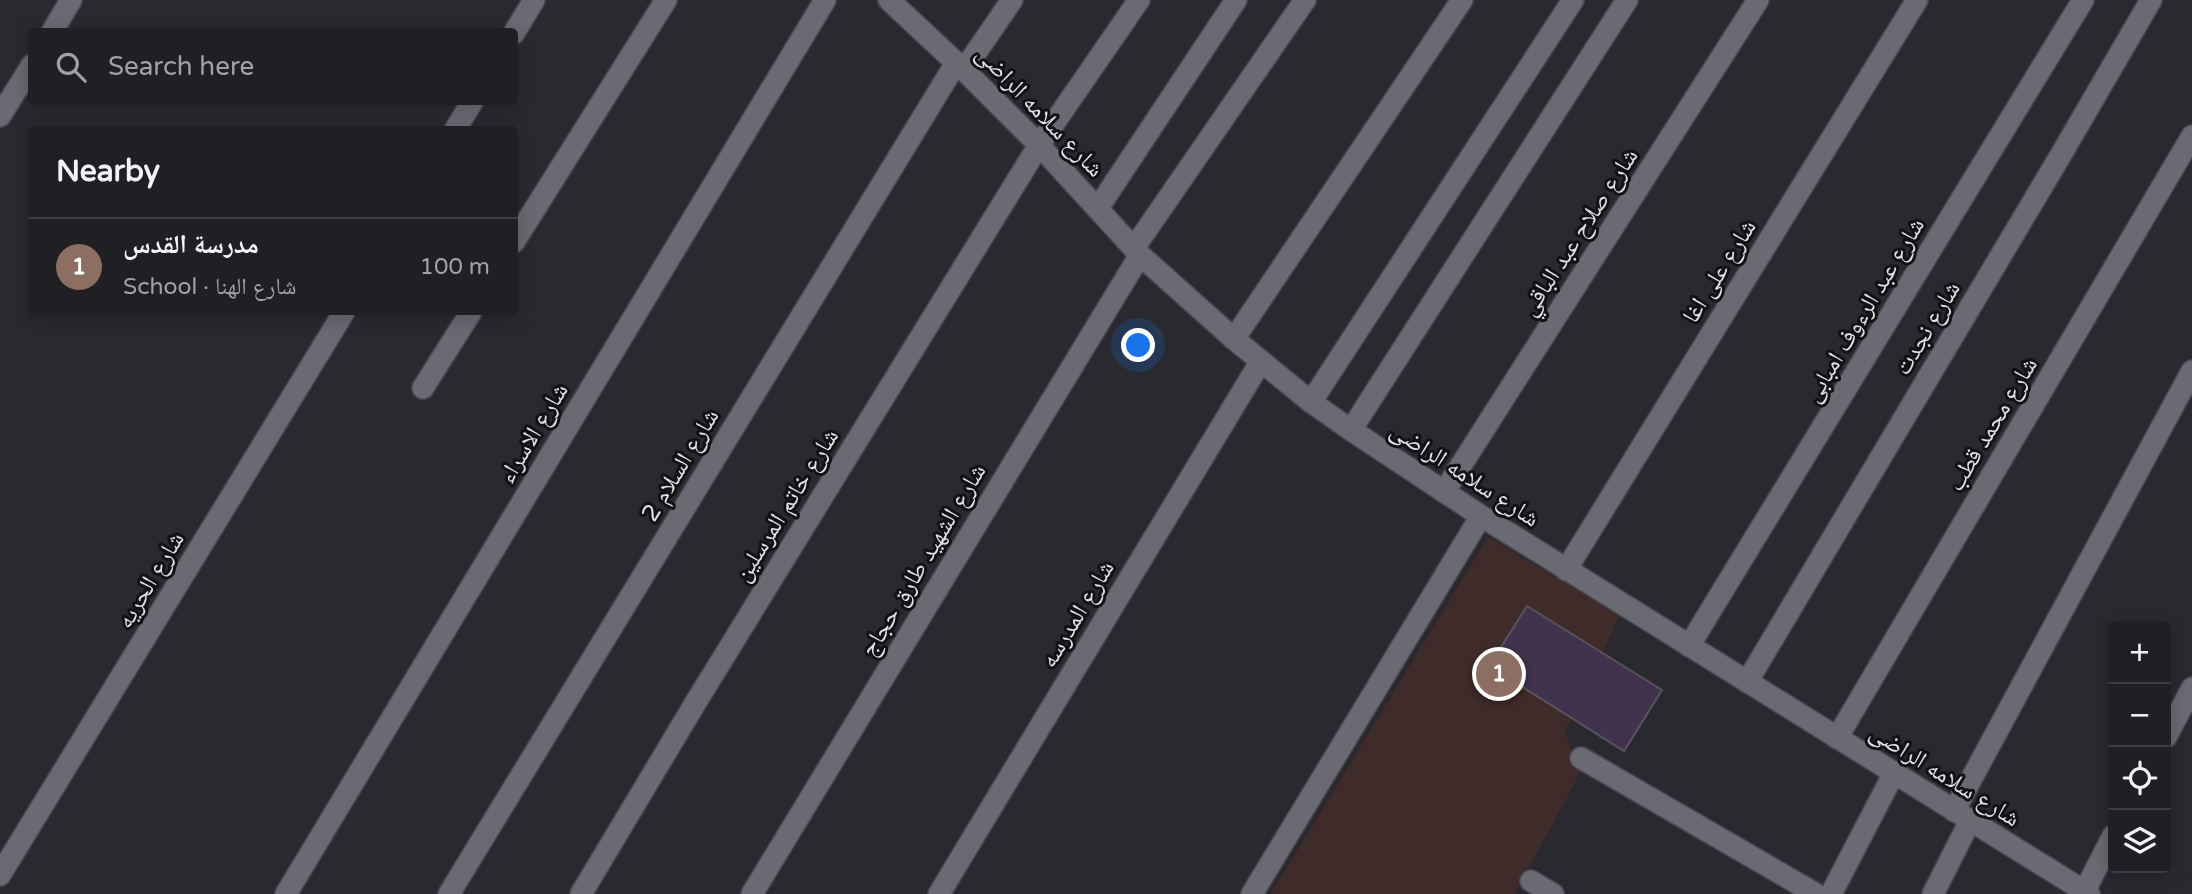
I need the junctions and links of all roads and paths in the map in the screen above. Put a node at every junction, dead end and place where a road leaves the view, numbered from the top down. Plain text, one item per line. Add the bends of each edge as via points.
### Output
1 (71, 0) edge
2 (534, 0) edge
3 (666, 0) edge
4 (825, 0) edge
5 (889, 0) edge
6 (1013, 0) edge
7 (1139, 0) edge
8 (1236, 0) edge
9 (1305, 0) edge
10 (1462, 0) edge
11 (1573, 0) edge
12 (1627, 0) edge
13 (1758, 0) edge
14 (1917, 0) edge
15 (2083, 0) edge
16 (2151, 0) edge
17 (54, 28) edge
18 (517, 28) edge
19 (960, 66) junction
20 (28, 71) edge
21 (470, 105) edge
22 (0, 116) edge
23 (457, 126) edge
24 (2192, 136) edge
25 (1039, 145) junction
26 (1098, 208) junction
27 (518, 236) edge
28 (1137, 251) junction
29 (342, 315) edge
30 (469, 315) edge
31 (1234, 339) junction
32 (1261, 361) junction
33 (2192, 371) edge
34 (423, 388) dead end
35 (1311, 402) junction
36 (1350, 430) junction
37 (1444, 492) junction
38 (1481, 516) junction
39 (1566, 570) junction
40 (1689, 646) junction
41 (1747, 682) junction
42 (2192, 688) edge
43 (2171, 728) edge
44 (1838, 738) junction
45 (1581, 758) dead end
46 (1894, 773) junction
47 (1962, 816) junction
48 (2108, 846) edge
49 (0, 875) edge
50 (1531, 881) dead end
51 (2085, 893) edge
52 (286, 894) edge
53 (449, 894) edge
54 (581, 894) edge
55 (752, 894) edge
56 (939, 894) edge
57 (1252, 894) edge
58 (1553, 894) edge
59 (1816, 894) edge
60 (1831, 894) edge
61 (1933, 894) edge

1 - 17 street
2 - 18 street
3 - 27 street
4 - 52 street, شارع الاسراء
5 - 19 street, شارع سلامه الراضى
6 - 19 street, شارع السلام 2
7 - 25 street, شارع خاتم المرسلين
8 - 26 street
9 - 28 street, شارع الشهيد طارق حجاج
10 - 31 street
11 - 35 street
12 - 36 street
13 - 37 street, شارع صلاح عبد الباقي
14 - 39 street, شارع على اغا
15 - 40 street, شارع عبد الرءوف امبابى
16 - 41 street, شارع نجدت
19 - 25 street, شارع سلامه الراضى
19 - 53 street, شارع السلام 2
20 - 22 street
21 - 23 street
24 - 44 street, شارع محمد قطب
25 - 26 street, شارع سلامه الراضى
25 - 54 street, شارع خاتم المرسلين
26 - 28 street, شارع سلامه الراضى
28 - 31 street, شارع سلامه الراضى
28 - 55 street, شارع الشهيد طارق حجاج
29 - 49 street, شارع الحريه
30 - 34 street
31 - 32 street, شارع سلامه الراضى
32 - 35 street, شارع سلامه الراضى
32 - 56 street, شارع المدرسه
33 - 47 street
35 - 36 street, شارع سلامه الراضى
36 - 37 street, شارع سلامه الراضى
37 - 38 street, شارع سلامه الراضى
38 - 39 street, شارع سلامه الراضى
38 - 57 street
39 - 40 street, شارع سلامه الراضى
40 - 41 street, شارع سلامه الراضى
41 - 44 street, شارع سلامه الراضى
42 - 43 street
44 - 46 street, شارع سلامه الراضى
45 - 59 street
46 - 47 street, شارع سلامه الراضى
46 - 60 street
47 - 51 street, شارع سلامه الراضى
47 - 61 street
48 - 51 street
50 - 58 street

